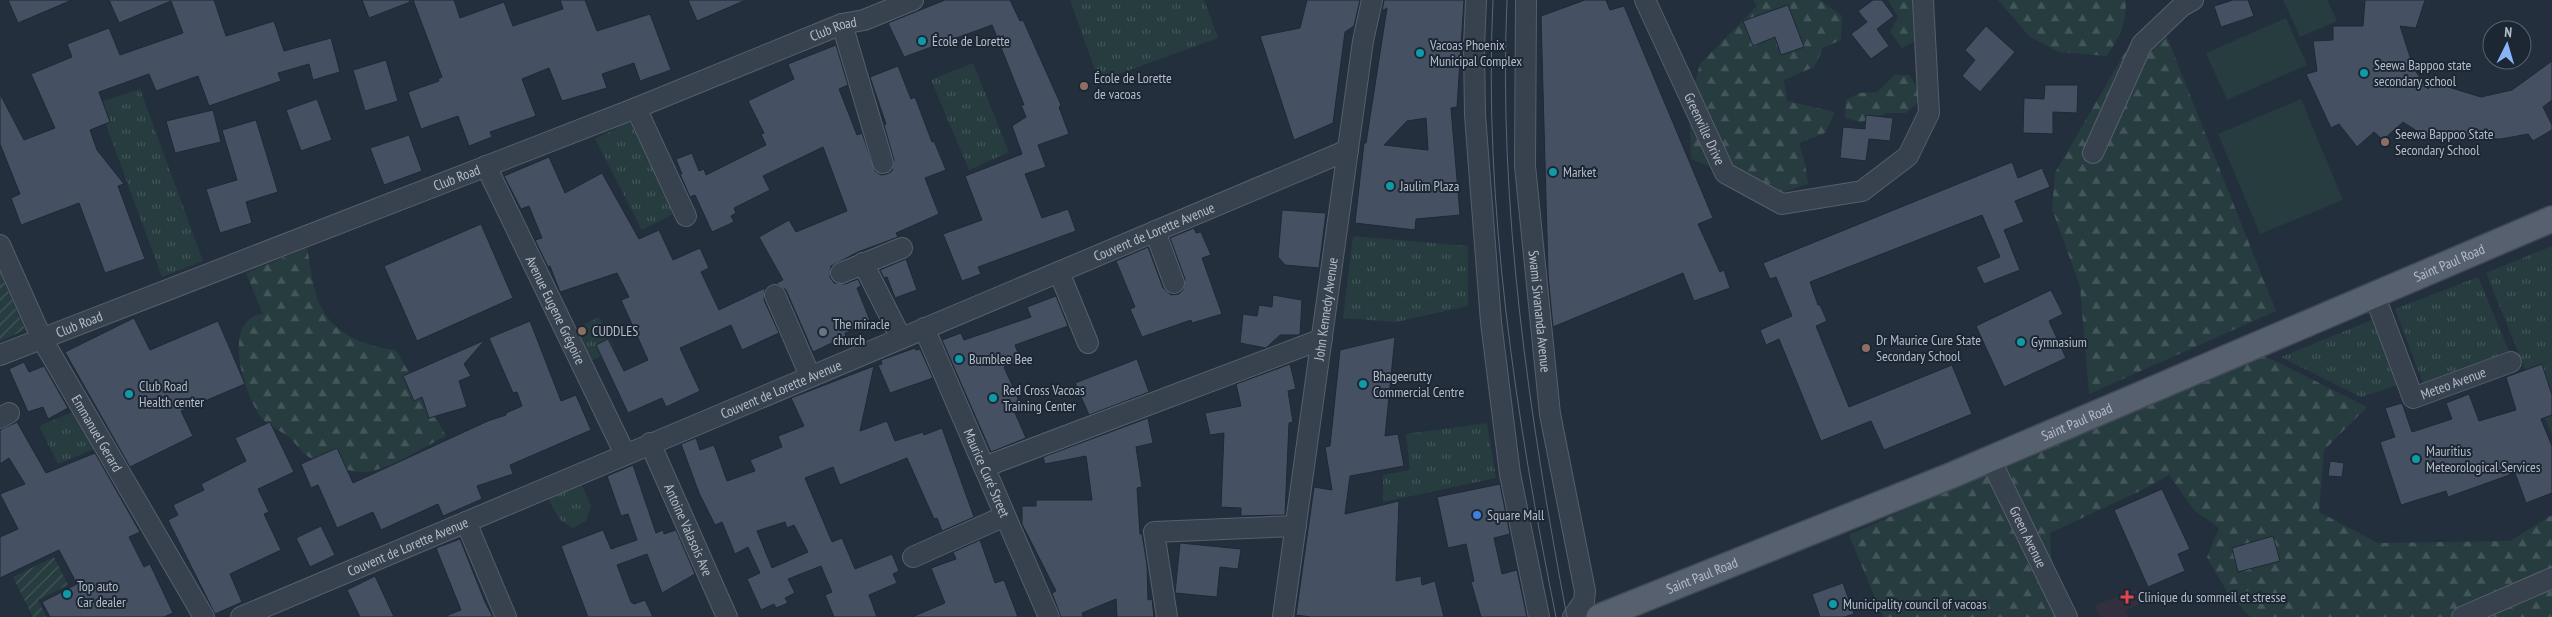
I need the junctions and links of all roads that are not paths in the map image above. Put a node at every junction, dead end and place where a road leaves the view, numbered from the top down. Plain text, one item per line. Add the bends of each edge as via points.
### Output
1 (913, 0) edge
2 (1372, 0) edge
3 (1476, 0) edge
4 (1526, 0) edge
5 (1645, 0) edge
6 (1923, 0) edge
7 (2193, 0) edge
8 (842, 24) junction
9 (636, 108) junction
10 (1348, 150) junction
11 (2093, 153) dead end
12 (883, 163) dead end
13 (486, 166) junction
14 (686, 216) dead end
15 (2552, 219) edge
16 (1155, 231) junction
17 (0, 245) edge
18 (902, 248) dead end
19 (863, 263) junction
20 (1059, 272) junction
21 (841, 273) dead end
22 (1174, 283) dead end
23 (2374, 294) junction
24 (775, 295) dead end
25 (924, 328) junction
26 (901, 338) junction
27 (42, 339) junction
28 (1322, 339) junction
29 (1088, 343) dead end
30 (0, 356) edge
31 (2512, 362) dead end
32 (810, 376) junction
33 (650, 443) junction
34 (625, 454) junction
35 (1989, 457) junction
36 (984, 467) junction
37 (1006, 516) junction
38 (466, 522) junction
39 (1296, 526) junction
40 (913, 557) dead end
41 (2552, 578) edge
42 (1585, 591) junction
43 (1610, 613) edge
44 (2470, 616) edge
45 (204, 617) edge
46 (241, 617) edge
47 (506, 617) edge
48 (727, 617) edge
49 (1049, 617) edge
50 (1167, 617) edge
51 (1283, 617) edge
52 (1539, 617) edge
53 (1573, 617) edge
54 (2068, 617) edge

1 - 8 street, Club Road via 864,20
2 - 10 street, John Kennedy Avenue
3 - 52 street via 1475,115 1491,322 1510,474
4 - 42 street, Swami Sivananda Avenue via 1525,166 1549,404
5 - 6 street, Greenville Drive via 1725,173 1782,204 1862,190 1908,156 1929,113
7 - 11 street via 2182,6 2142,44
8 - 9 street, Club Road
8 - 12 street
9 - 13 street, Club Road
9 - 14 street
10 - 16 street, Couvent de Lorette Avenue
10 - 28 street, John Kennedy Avenue
13 - 27 street, Club Road
13 - 34 street, Avenue Eugene Grégoire
15 - 23 main road, Saint Paul Road
16 - 20 street, Couvent de Lorette Avenue
16 - 22 street
17 - 27 street, Emmanuel Gerard
18 - 19 street
19 - 21 street
19 - 26 street
20 - 25 street, Couvent de Lorette Avenue
20 - 29 street
23 - 31 street, Meteo Avenue via 2413,398
23 - 35 main road, Saint Paul Road
24 - 32 street
25 - 26 street, Couvent de Lorette Avenue
25 - 36 street, Maurice Curé Street
26 - 32 street, Couvent de Lorette Avenue
27 - 30 street, Club Road
27 - 45 street, Emmanuel Gerard
28 - 36 street
28 - 39 street, John Kennedy Avenue
32 - 33 street, Couvent de Lorette Avenue
33 - 34 street, Couvent de Lorette Avenue
33 - 48 street, Antoine Valasois Ave
34 - 38 street, Couvent de Lorette Avenue
35 - 43 main road, Saint Paul Road via 1950,476
35 - 54 street, Green Avenue
36 - 37 street, Maurice Curé Street
37 - 40 street
37 - 49 street, Maurice Curé Street
38 - 46 street, Couvent de Lorette Avenue
38 - 47 street
39 - 50 street via 1154,532
39 - 51 street, John Kennedy Avenue
41 - 44 street
42 - 43 street
42 - 53 street via 1584,601

